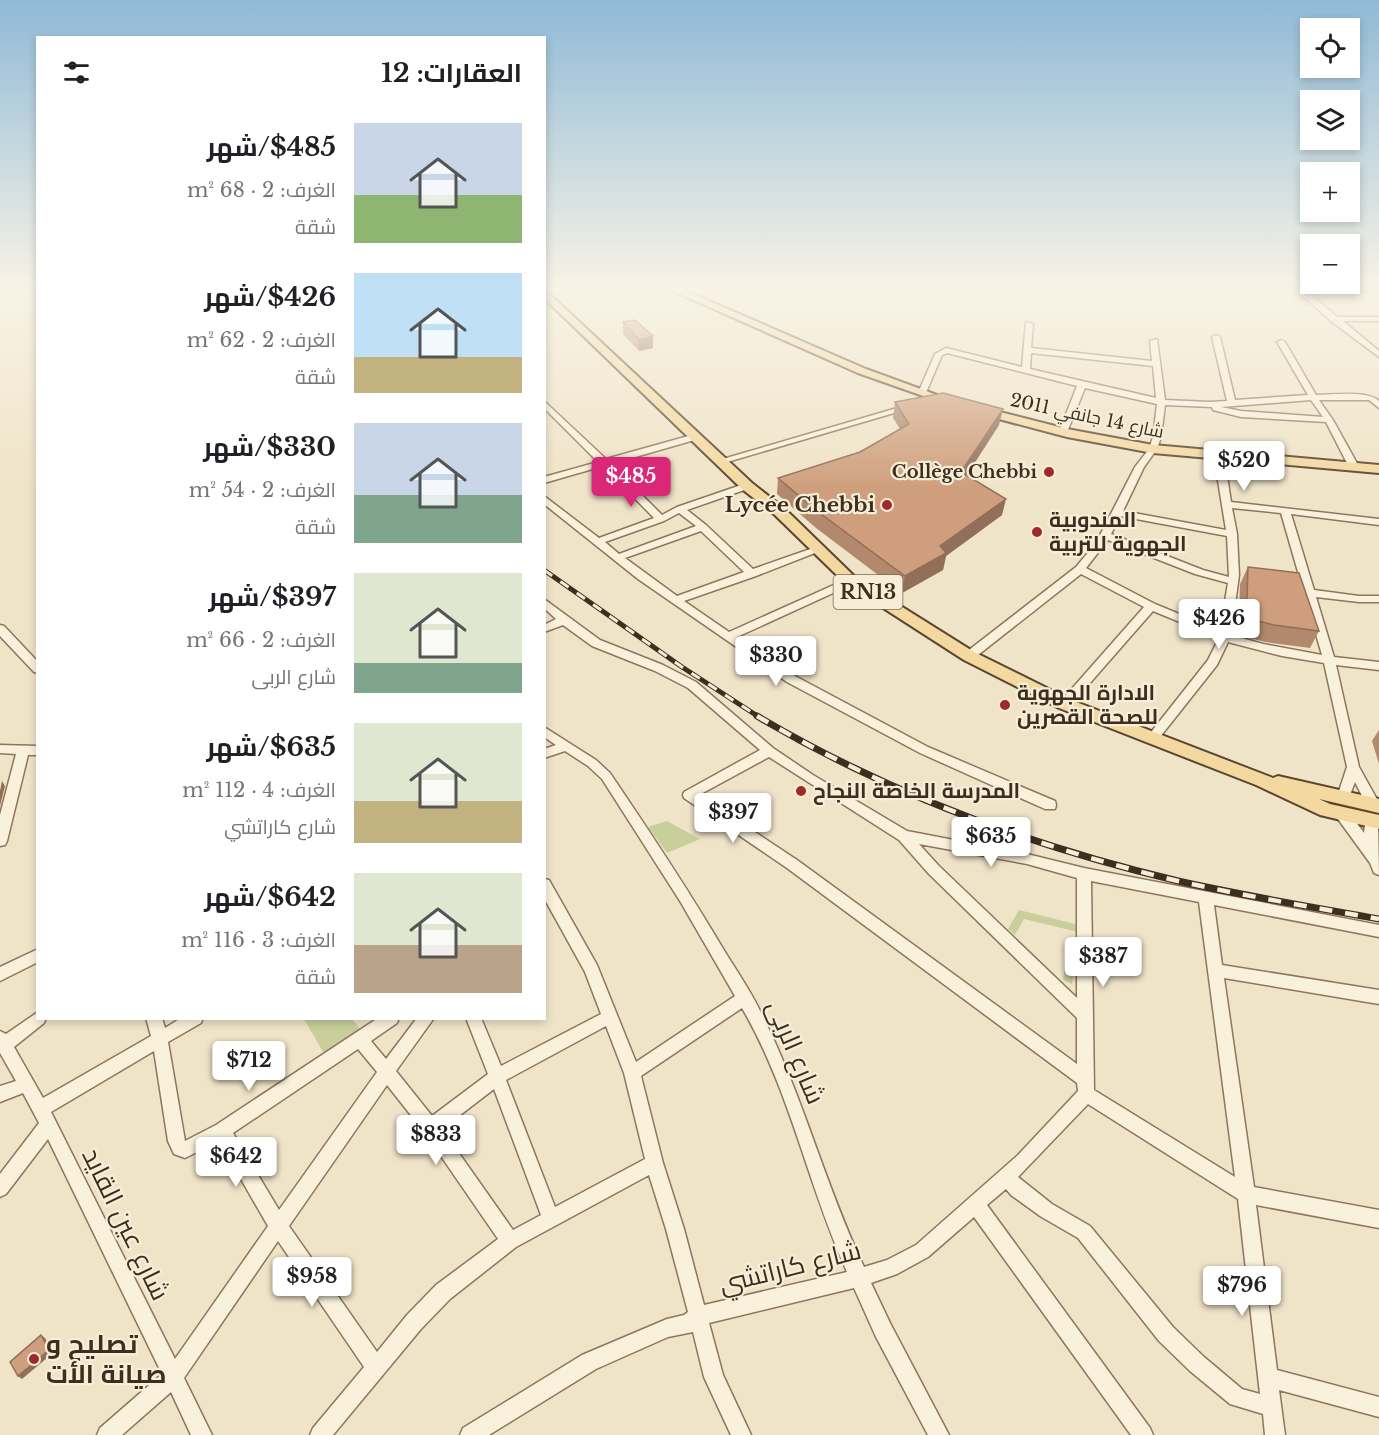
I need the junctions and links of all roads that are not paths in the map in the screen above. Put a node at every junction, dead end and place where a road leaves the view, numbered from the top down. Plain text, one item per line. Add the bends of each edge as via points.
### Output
1 (609, 354) edge
2 (822, 354) edge
3 (939, 354) edge
4 (957, 354) edge
5 (1028, 354) edge
6 (1057, 354) edge
7 (1155, 354) edge
8 (1220, 354) edge
9 (1288, 354) edge
10 (1155, 364) junction
11 (1026, 370) junction
12 (1082, 385) junction
13 (922, 393) junction
14 (1313, 397) junction
15 (940, 399) junction
16 (1161, 402) junction
17 (1232, 404) junction
18 (546, 405) edge
19 (1210, 405) junction
20 (1379, 405) edge
21 (1329, 420) junction
22 (1063, 432) junction
23 (695, 437) junction
24 (1153, 449) junction
25 (1219, 456) junction
26 (721, 461) junction
27 (604, 462) junction
28 (1354, 467) junction
29 (1378, 472) edge
30 (546, 479) edge
31 (747, 486) junction
32 (546, 501) edge
33 (1227, 504) junction
34 (680, 509) junction
35 (1285, 512) junction
36 (1118, 513) junction
37 (661, 519) junction
38 (1379, 522) edge
39 (703, 527) junction
40 (1232, 534) junction
41 (1106, 536) junction
42 (596, 542) junction
43 (820, 549) junction
44 (616, 558) junction
45 (1080, 569) junction
46 (752, 574) junction
47 (851, 581) junction
48 (1233, 581) junction
49 (1310, 593) junction
50 (1379, 599) edge
51 (675, 600) junction
52 (546, 604) edge
53 (1151, 606) junction
54 (564, 620) junction
55 (546, 628) edge
56 (0, 629) edge
57 (729, 636) junction
58 (1225, 637) junction
59 (969, 656) junction
60 (1329, 660) junction
61 (1379, 666) edge
62 (36, 667) edge
63 (1065, 704) junction
64 (546, 734) edge
65 (1152, 739) junction
66 (567, 746) junction
67 (0, 749) edge
68 (23, 750) junction
69 (36, 751) edge
70 (769, 751) junction
71 (546, 753) edge
72 (1353, 767) junction
73 (1266, 782) junction
74 (1343, 797) junction
75 (1050, 805) dead end
76 (1376, 813) edge
77 (1342, 815) junction
78 (904, 836) junction
79 (0, 841) edge
80 (1377, 864) edge
81 (1084, 874) junction
82 (546, 888) edge
83 (1206, 899) junction
84 (1379, 931) edge
85 (36, 956) edge
86 (1216, 970) junction
87 (0, 974) edge
88 (1379, 997) edge
89 (745, 998) junction
90 (610, 1017) junction
91 (1086, 1017) junction
92 (36, 1020) edge
93 (155, 1020) edge
94 (193, 1020) edge
95 (389, 1020) edge
96 (426, 1020) edge
97 (474, 1020) edge
98 (360, 1039) junction
99 (160, 1040) junction
100 (2, 1042) edge
101 (387, 1072) junction
102 (632, 1073) junction
103 (498, 1076) junction
104 (25, 1085) junction
105 (1086, 1086) junction
106 (0, 1094) edge
107 (45, 1117) junction
108 (431, 1127) junction
109 (222, 1131) junction
110 (654, 1163) junction
111 (1007, 1177) junction
112 (0, 1188) edge
113 (1246, 1194) junction
114 (976, 1205) junction
115 (551, 1219) junction
116 (1379, 1219) edge
117 (279, 1227) junction
118 (510, 1241) junction
119 (859, 1278) junction
120 (698, 1316) junction
121 (376, 1367) junction
122 (174, 1376) junction
123 (1268, 1377) junction
124 (1272, 1407) junction
125 (1379, 1407) edge
126 (107, 1435) edge
127 (202, 1435) edge
128 (320, 1435) edge
129 (470, 1435) edge
130 (741, 1435) edge
131 (939, 1435) edge
132 (1143, 1435) edge
133 (1275, 1435) edge

1 - 23 main road, RN13
2 - 13 main road, شارع 14 جانفي 2011
3 - 13 street
4 - 11 street
5 - 11 street
6 - 10 street
7 - 10 street
8 - 17 street
9 - 14 street
10 - 16 street
11 - 12 street
12 - 16 street
12 - 22 street
13 - 15 main road, شارع 14 جانفي 2011
14 - 17 street
14 - 20 street via 1368,397
14 - 21 street
15 - 22 main road, شارع 14 جانفي 2011
15 - 26 street
16 - 19 street
16 - 24 street
17 - 19 street
18 - 27 street
19 - 21 street via 1241,414
21 - 28 street
22 - 24 main road, شارع 14 جانفي 2011
23 - 26 main road, RN13
23 - 27 street
24 - 25 main road, شارع 14 جانفي 2011
24 - 36 street
25 - 28 main road, شارع 14 جانفي 2011
25 - 33 street
26 - 31 main road, RN13
27 - 30 street
27 - 37 street
28 - 29 main road, شارع 14 جانفي 2011
31 - 34 street
31 - 43 main road, RN13
32 - 42 street
33 - 35 street
33 - 40 street
34 - 37 street
34 - 39 street
35 - 38 street
35 - 49 street
36 - 40 street
36 - 41 street
37 - 42 street
39 - 44 street
39 - 46 street
40 - 48 street
41 - 45 street
41 - 48 street
42 - 44 street
43 - 46 street
43 - 47 main road, RN13
44 - 51 street
45 - 53 street
45 - 59 street
46 - 51 street
47 - 57 street
47 - 59 main road, RN13
48 - 58 street
49 - 50 street
49 - 60 street
51 - 57 street
52 - 54 street
53 - 58 street
53 - 63 street
54 - 55 street
54 - 70 street via 596,643 692,685
56 - 62 street
57 - 75 street via 791,679 880,729
58 - 60 street
58 - 65 street via 1213,662
59 - 63 main road, RN13
60 - 61 street
60 - 72 street
63 - 65 main road, RN13
64 - 66 street, شارع الربى
65 - 73 main road, RN13
66 - 71 street
66 - 89 street, شارع الربى via 606,776 686,897
67 - 68 street
68 - 69 street
68 - 79 street
70 - 78 street
70 - 105 street via 689,795 792,864
72 - 74 street
72 - 76 street
73 - 74 main road
73 - 77 main road
74 - 76 main road
74 - 77 main road
76 - 77 main road
76 - 80 street via 1370,835
77 - 80 street
78 - 81 street
78 - 91 street
81 - 83 street
81 - 91 street
82 - 90 street via 592,970
83 - 84 street
83 - 86 street
85 - 87 street
86 - 88 street
86 - 113 street
89 - 102 street
89 - 119 street, شارع الربى via 774,1058 836,1228
90 - 102 street
90 - 103 street
91 - 105 street
92 - 100 street
93 - 99 street
94 - 99 street
95 - 98 street
96 - 101 street
97 - 103 street
98 - 101 street
98 - 109 street
99 - 107 street
99 - 109 street via 180,1148 196,1146
100 - 104 street, شارع عين القايد
101 - 108 street
101 - 117 street
102 - 110 street
103 - 108 street
103 - 115 street
104 - 106 street
104 - 107 street, شارع عين القايد
105 - 111 street, شارع كاراتشي
105 - 113 street
107 - 112 street
107 - 122 street, شارع عين القايد
108 - 118 street
109 - 117 street
110 - 115 street
110 - 120 street
111 - 114 street, شارع كاراتشي
111 - 124 street via 1046,1210 1084,1232 1166,1334 1197,1364 1237,1397
113 - 116 street
113 - 123 street
114 - 119 street, شارع كاراتشي via 922,1251 891,1268
114 - 132 street
115 - 118 street
117 - 121 street
117 - 122 street
118 - 121 street via 443,1292
119 - 120 street, شارع كاراتشي
119 - 131 street, شارع الربى
120 - 129 street, شارع كاراتشي via 688,1324 667,1328 589,1362
120 - 130 street via 714,1377
121 - 128 street
122 - 126 street
122 - 127 street, شارع عين القايد
123 - 124 street
123 - 125 street
124 - 133 street

